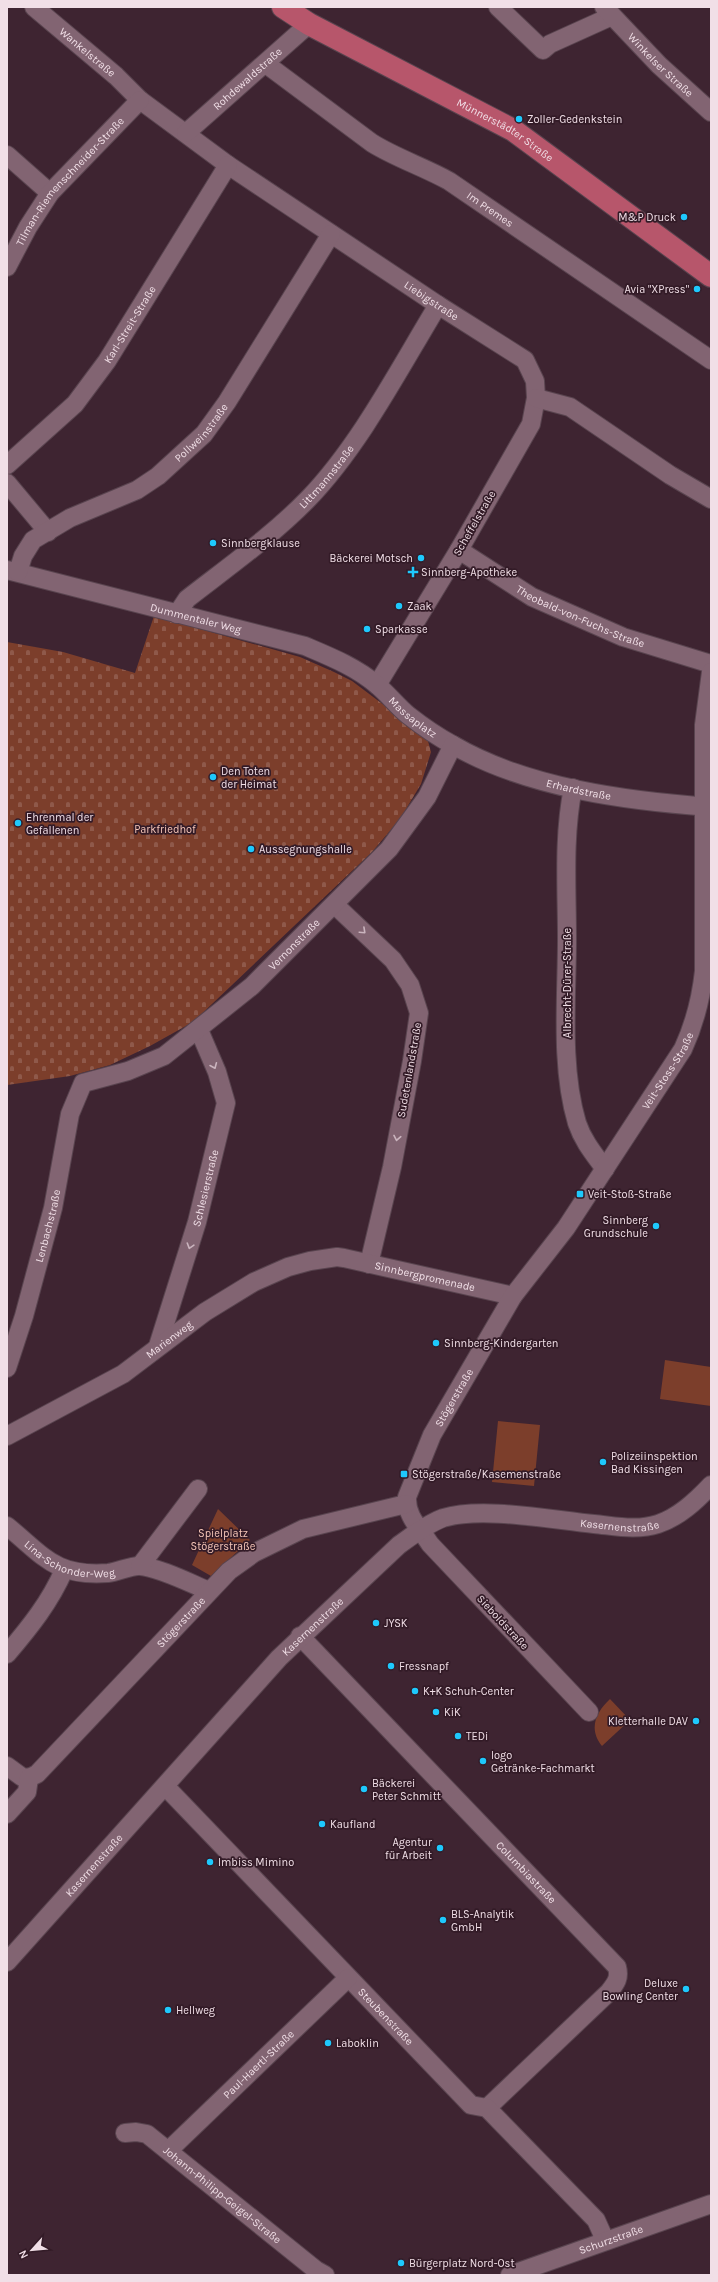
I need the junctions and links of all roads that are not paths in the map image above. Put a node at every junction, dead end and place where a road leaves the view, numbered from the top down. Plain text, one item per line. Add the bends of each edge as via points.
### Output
1 (34, 7) edge
2 (283, 7) edge
3 (498, 7) edge
4 (608, 11) edge
5 (309, 24) junction
6 (266, 64) junction
7 (140, 100) junction
8 (711, 112) edge
9 (186, 133) junction
10 (7, 154) edge
11 (228, 165) junction
12 (50, 193) junction
13 (331, 234) junction
14 (7, 267) edge
15 (711, 276) edge
16 (438, 305) junction
17 (711, 360) edge
18 (536, 398) junction
19 (7, 465) edge
20 (7, 484) edge
21 (711, 499) edge
22 (48, 532) junction
23 (459, 550) junction
24 (12, 571) edge
25 (176, 614) junction
26 (711, 664) edge
27 (711, 672) edge
28 (377, 685) junction
29 (453, 745) junction
30 (573, 788) junction
31 (708, 806) edge
32 (335, 904) junction
33 (199, 1030) junction
34 (83, 1083) joint
35 (605, 1169) junction
36 (336, 1257) joint
37 (369, 1264) junction
38 (513, 1296) junction
39 (158, 1346) junction
40 (7, 1368) edge
41 (7, 1436) edge
42 (711, 1485) edge
43 (198, 1489) dead end
44 (406, 1504) junction
45 (7, 1526) edge
46 (421, 1529) junction
47 (140, 1566) junction
48 (64, 1570) junction
49 (210, 1591) junction
50 (300, 1636) junction
51 (7, 1654) edge
52 (589, 1712) dead end
53 (7, 1766) edge
54 (29, 1778) junction
55 (165, 1786) junction
56 (7, 1814) edge
57 (7, 1962) edge
58 (348, 1978) junction
59 (487, 2108) junction
60 (125, 2133) dead end
61 (169, 2150) junction
62 (711, 2204) edge
63 (605, 2240) junction
64 (317, 2273) edge
65 (510, 2275) edge

1 - 7 street, Wankelstraße via 116,76
2 - 5 main road, Münnerstädter Straße
3 - 4 street, Winkelser Straße via 543,50
4 - 8 street, Winkelser Straße via 660,65
5 - 6 street, Rohdewaldstraße
5 - 15 main road, Münnerstädter Straße via 513,130
6 - 9 street, Rohdewaldstraße
6 - 17 street, Im Premes via 372,144 449,181
7 - 9 street, Liebigstraße
7 - 12 street, Tilman-Riemenschneider-Straße
9 - 11 street, Liebigstraße
10 - 12 street
11 - 13 street, Liebigstraße
11 - 19 street, Karl-Streit-Straße via 107,361 75,404
12 - 14 street, Tilman-Riemenschneider-Straße
13 - 16 street, Liebigstraße
13 - 22 street, Pollweinstraße via 227,402 204,434 158,476 137,490 70,518
16 - 18 street, Liebigstraße via 525,360 534,381
16 - 25 street, Littmannstraße via 335,469 282,524 187,599
18 - 21 street via 570,407 670,475
18 - 23 street, Scheffelstraße via 531,424
20 - 22 street
22 - 24 street, Pollweinstraße via 33,540
23 - 26 street, Theobald-von-Fuchs-Straße via 532,597 623,637
23 - 28 street, Scheffelstraße
24 - 25 street, Dummentaler Weg
25 - 28 street, Dummentaler Weg via 305,646 347,664
27 - 31 street, Veit-Stoss-Straße via 704,724
28 - 29 street, Massaplatz via 408,714
29 - 30 street, Erhardstraße via 492,765 530,778
29 - 32 street, Vernonstraße via 427,797 389,849
30 - 31 street, Erhardstraße via 594,793
30 - 35 street, Albrecht-Dürer-Straße via 569,809 568,851 567,1065 577,1122 586,1143
31 - 35 street, Veit-Stoss-Straße via 704,971 696,1018 683,1049
32 - 33 street, Vernonstraße via 252,986
32 -> 37 street, Sudetenlandstraße via 394,960 410,985 419,1013 391,1172
33 - 34 street, Vernonstraße via 164,1056 128,1071
33 -> 39 street, Schlesierstraße via 226,1103 197,1222
34 - 40 street, Lenbachstraße via 70,1114 53,1208
35 - 38 street, Veit-Stoss-Straße via 566,1228
36 - 37 street, Sinnbergpromenade
36 - 39 street, Marienweg via 288,1267 254,1282 205,1312
37 - 38 street, Sinnbergpromenade
38 - 44 street, Stögerstraße via 432,1435 413,1477
39 - 41 street, Marienweg via 123,1374
42 - 46 street, Kasernenstraße via 677,1516 657,1524 630,1528 508,1515 471,1514 443,1518
43 - 47 street
44 - 46 street via 410,1518
44 - 49 street, Stögerstraße via 303,1529 277,1540 229,1571
45 - 48 street, Lina-Schonder-Weg via 42,1558
46 - 50 street, Kasernenstraße via 399,1545
46 - 52 street, Sieboldstraße via 430,1544
47 - 48 street, Lina-Schonder-Weg via 108,1573
47 - 49 street
48 - 51 street via 54,1594
49 - 54 street, Stögerstraße via 37,1774
50 - 55 street, Kasernenstraße
50 - 59 street, Columbiastraße via 617,1967 617,1981 610,1992
53 - 54 street via 22,1777
54 - 56 street via 27,1792
55 - 57 street, Kasernenstraße
55 - 58 street, Steubenstraße
58 - 59 street, Steubenstraße via 471,2105
58 - 61 street, Paul-Haertl-Straße
59 - 63 street, Steubenstraße via 596,2220
60 - 61 street, Johann-Philipp-Geigel-Straße via 147,2134
61 - 64 street, Johann-Philipp-Geigel-Straße
62 - 63 street, Schurzstraße
63 - 65 street, Schurzstraße

